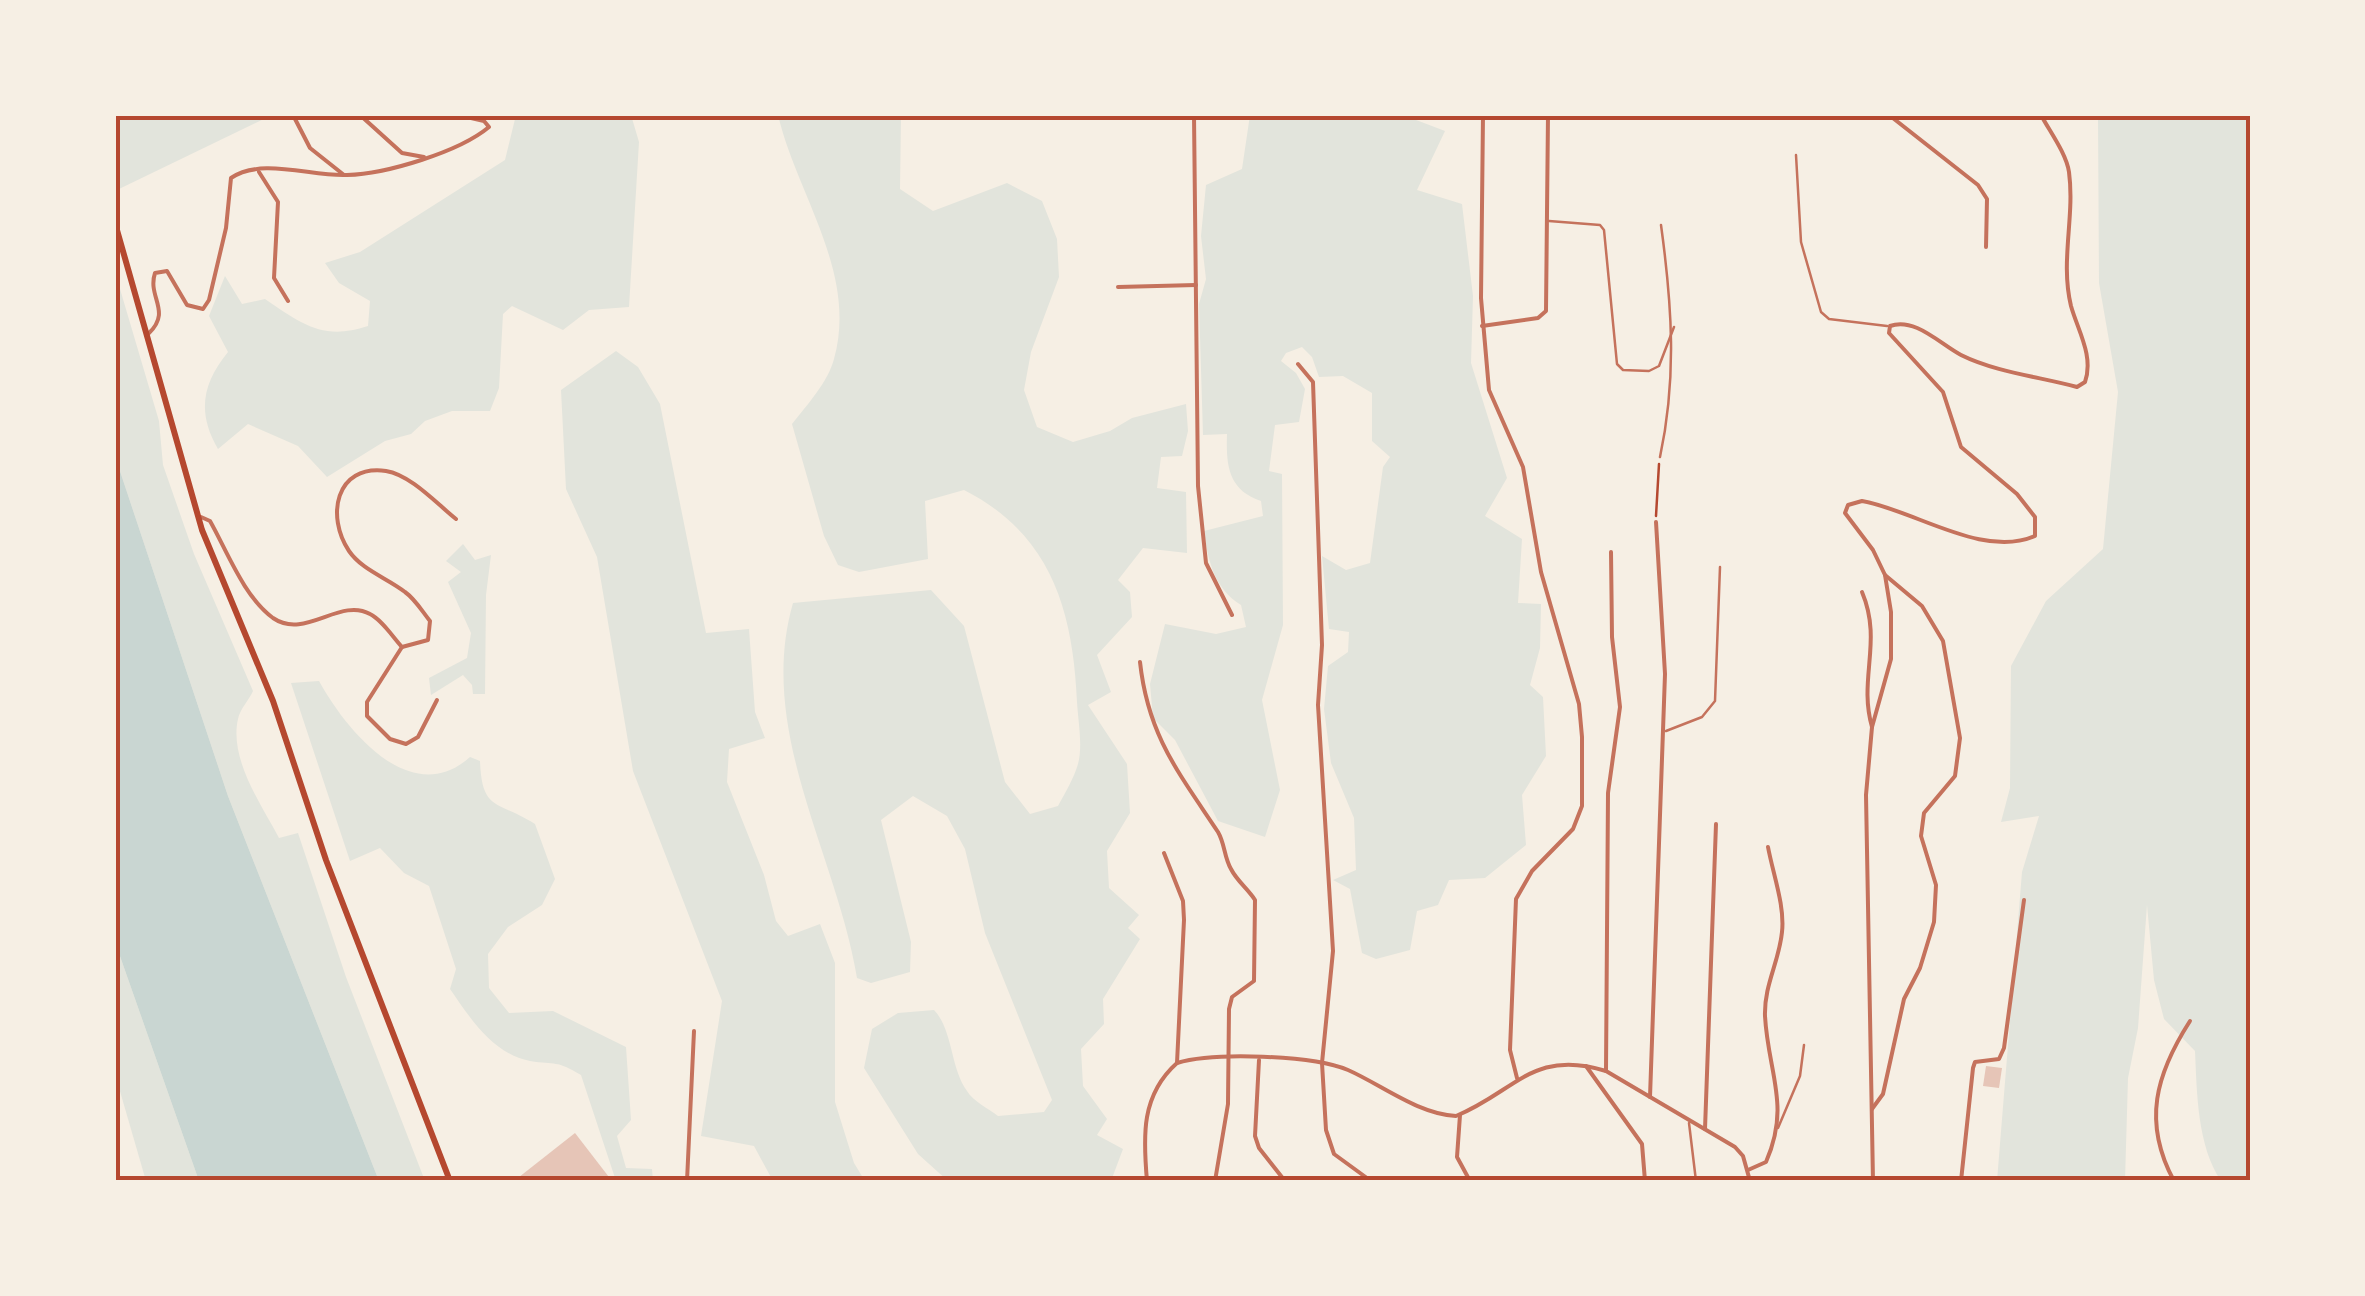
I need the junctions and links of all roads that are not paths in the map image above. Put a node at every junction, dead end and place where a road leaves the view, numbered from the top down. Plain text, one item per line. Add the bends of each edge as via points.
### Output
1 (293, 115) edge
2 (360, 115) edge
3 (458, 115) edge
4 (1194, 115) edge
5 (1483, 115) edge
6 (1548, 115) edge
7 (1889, 115) edge
8 (2041, 115) edge
9 (1796, 156) dead end
10 (426, 157) junction
11 (257, 169) junction
12 (345, 176) junction
13 (1547, 220) junction
14 (115, 223) edge
15 (1661, 225) dead end
16 (1986, 247) dead end
17 (1196, 285) junction
18 (1118, 287) dead end
19 (288, 301) dead end
20 (1482, 326) junction
21 (1890, 326) junction
22 (1674, 327) junction
23 (149, 333) junction
24 (1298, 364) dead end
25 (1660, 458) road end
26 (198, 517) junction
27 (456, 519) dead end
28 (1656, 522) road end
29 (1612, 552) dead end
30 (1720, 568) dead end
31 (1885, 575) junction
32 (1862, 592) dead end
33 (1232, 615) dead end
34 (402, 647) junction
35 (1140, 662) dead end
36 (437, 700) dead end
37 (1872, 727) junction
38 (1663, 732) junction
39 (1716, 824) dead end
40 (1768, 848) dead end
41 (1164, 853) dead end
42 (2024, 900) dead end
43 (2190, 1021) dead end
44 (694, 1031) dead end
45 (1804, 1045) dead end
46 (1229, 1059) junction
47 (1259, 1060) junction
48 (1177, 1063) junction
49 (1322, 1063) junction
50 (1586, 1066) junction
51 (1606, 1071) junction
52 (1518, 1078) junction
53 (1650, 1098) junction
54 (1870, 1110) junction
55 (1460, 1115) junction
56 (1688, 1118) junction
57 (1705, 1129) junction
58 (1778, 1129) junction
59 (1748, 1170) junction
60 (450, 1181) edge
61 (687, 1181) edge
62 (1147, 1181) edge
63 (1215, 1181) edge
64 (1286, 1181) edge
65 (1371, 1181) edge
66 (1470, 1181) edge
67 (1646, 1181) edge
68 (1696, 1181) edge
69 (1750, 1181) edge
70 (1873, 1181) edge
71 (1961, 1181) edge
72 (2174, 1181) edge

1 - 12 street via 310,148
2 - 10 street via 402,154
3 - 10 street via 489,124
4 - 17 street
5 - 20 street
6 - 13 street
7 - 16 street via 1978,185 1988,199
8 - 21 street via 2068,169 2065,261 2086,348 2085,382 2077,387 1972,360 1916,326
9 - 21 lane via 1801,242 1821,312
10 - 12 street
11 - 12 street
11 - 19 street via 278,202 274,278
11 - 23 street via 230,178 226,228 203,309 187,305 167,272 155,273 162,312
13 - 20 street via 1544,316
13 - 22 lane via 1604,230 1617,364 1624,370 1660,366
14 - 23 main road
15 - 22 lane
17 - 18 street
17 - 33 street via 1206,563
20 - 52 street via 1489,390 1522,467 1582,737 1582,806 1573,829 1532,871 1516,899 1510,1050
21 - 31 street via 1892,340 1943,392 1962,447 2017,494 2038,529 2025,540 1980,537 1942,530 1883,505 1848,505 1845,513
22 - 25 lane
23 - 26 main road
24 - 49 street via 1313,382 1318,705 1332,951
26 - 34 street via 210,522 276,621 295,626 359,610
26 - 60 main road
27 - 34 street via 385,471 343,488 334,504 350,554 409,594 430,621 428,640
28 - 38 street
29 - 51 street via 1620,707 1608,793
30 - 38 lane via 1715,701 1702,717
31 - 37 street via 1891,659
31 - 54 street via 1922,606 1943,642 1960,738 1954,776 1924,812 1921,836 1936,885 1934,922 1904,1000 1882,1094
32 - 37 street via 1874,633 1865,696
34 - 36 street via 367,702 367,716 390,740 406,744 418,736
35 - 46 street via 1156,734 1223,841 1233,874 1255,900 1254,982 1232,997
37 - 54 street via 1865,910
38 - 53 street
39 - 57 street
40 - 58 street via 1783,915 1765,1015 1779,1090
41 - 48 street via 1184,920
42 - 71 street via 2004,1048 1998,1059 1973,1068
43 - 72 street via 2164,1061 2156,1102 2158,1136
44 - 61 street
45 - 58 lane via 1800,1076
46 - 47 street
46 - 48 street
46 - 63 street
47 - 49 street
47 - 64 street via 1255,1136
48 - 62 street via 1151,1092
49 - 55 street via 1442,1114
49 - 65 street via 1328,1142
50 - 51 street
50 - 52 street via 1549,1064
50 - 67 street via 1642,1144
51 - 53 street
52 - 55 street
53 - 56 street
54 - 70 street
55 - 66 street via 1456,1158
56 - 57 street
56 - 68 lane
57 - 59 street via 1736,1146
58 - 59 street via 1766,1162
59 - 69 street

